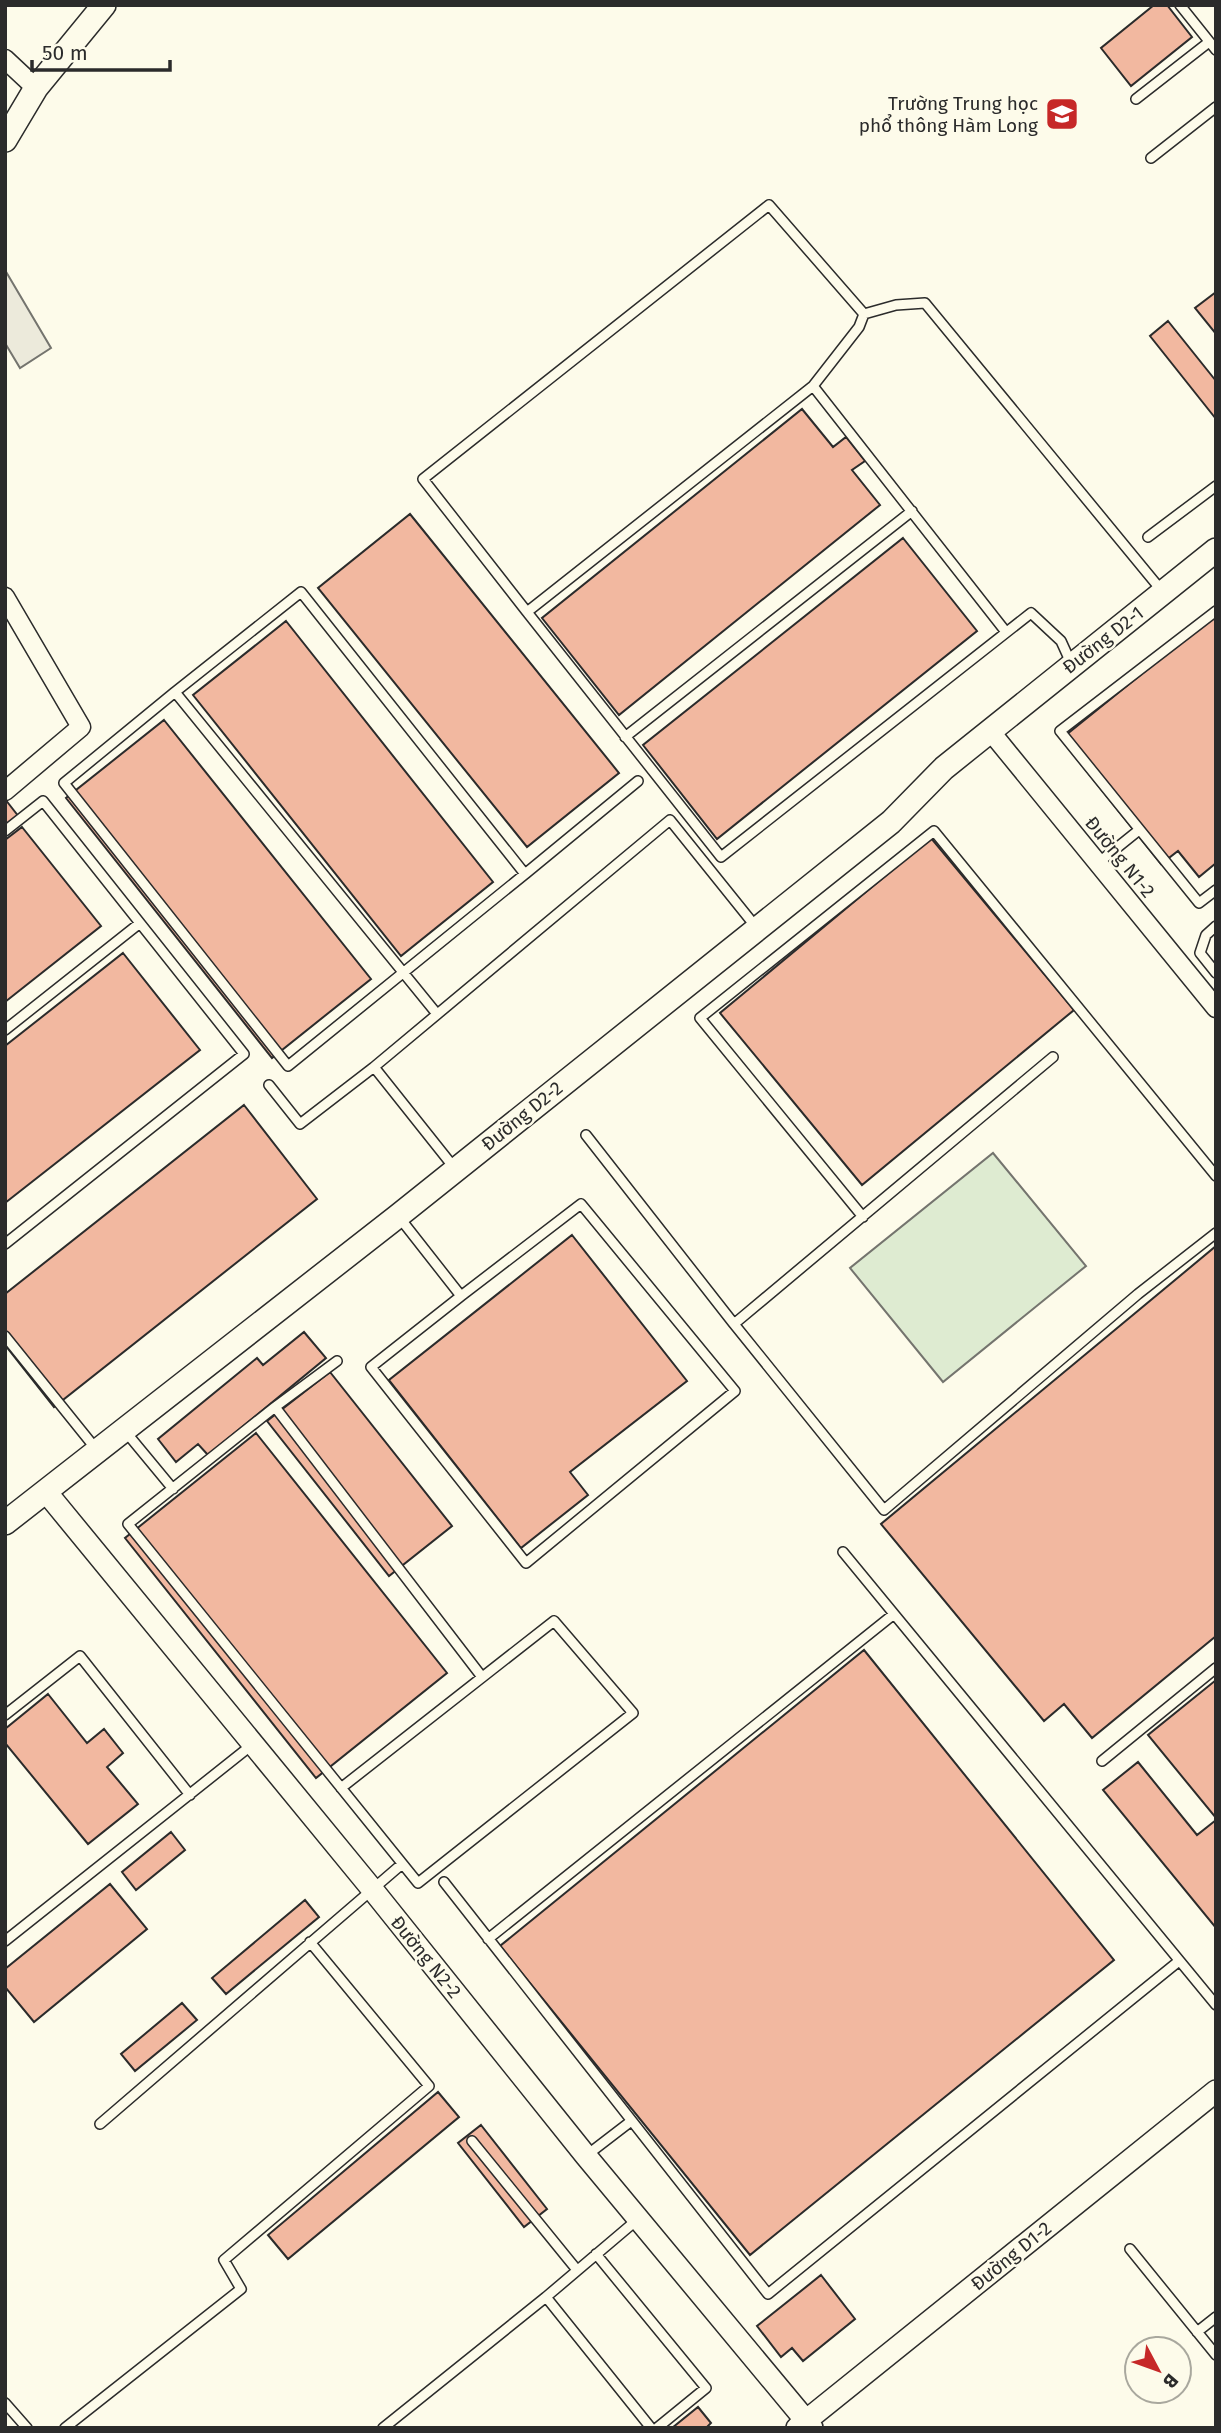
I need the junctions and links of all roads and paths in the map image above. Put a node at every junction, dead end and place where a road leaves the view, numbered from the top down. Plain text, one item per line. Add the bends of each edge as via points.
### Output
1 (1180, 5) edge
2 (103, 6) edge
3 (1213, 46) edge
4 (5, 60) edge
5 (36, 88) junction
6 (1136, 99) dead end
7 (1216, 107) edge
8 (5, 140) edge
9 (1151, 158) dead end
10 (864, 314) junction
11 (813, 386) junction
12 (1216, 486) edge
13 (912, 511) junction
14 (1148, 537) dead end
15 (1216, 550) edge
16 (1163, 593) junction
17 (5, 597) edge
18 (1216, 611) edge
19 (527, 612) junction
20 (1006, 632) junction
21 (1072, 664) junction
22 (175, 692) junction
23 (991, 732) junction
24 (625, 737) junction
25 (638, 781) dead end
26 (5, 791) edge
27 (1139, 830) junction
28 (5, 831) edge
29 (1098, 863) junction
30 (525, 874) junction
31 (1216, 890) edge
32 (140, 923) junction
33 (1216, 926) edge
34 (757, 928) junction
35 (403, 973) junction
36 (1216, 973) edge
37 (1216, 1007) edge
38 (437, 1014) junction
39 (5, 1030) edge
40 (1053, 1057) dead end
41 (374, 1067) junction
42 (269, 1085) dead end
43 (586, 1135) dead end
44 (456, 1170) junction
45 (1216, 1176) edge
46 (398, 1216) junction
47 (863, 1217) junction
48 (1216, 1233) edge
49 (5, 1244) edge
50 (461, 1296) junction
51 (734, 1324) junction
52 (5, 1336) edge
53 (337, 1362) dead end
54 (275, 1407) junction
55 (124, 1430) junction
56 (97, 1451) junction
57 (173, 1489) junction
58 (47, 1493) junction
59 (5, 1523) edge
60 (844, 1552) dead end
61 (894, 1614) junction
62 (1216, 1668) edge
63 (482, 1677) junction
64 (5, 1715) edge
65 (253, 1744) junction
66 (1102, 1761) dead end
67 (341, 1788) junction
68 (190, 1794) junction
69 (402, 1864) junction
70 (444, 1882) dead end
71 (372, 1889) junction
72 (488, 1939) junction
73 (5, 1941) edge
74 (310, 1942) junction
75 (1179, 1961) junction
76 (1216, 2005) edge
77 (1216, 2091) edge
78 (630, 2122) junction
79 (100, 2124) dead end
80 (472, 2141) dead end
81 (586, 2156) junction
82 (638, 2219) junction
83 (1130, 2249) dead end
84 (596, 2254) junction
85 (578, 2270) junction
86 (545, 2297) junction
87 (1216, 2317) edge
88 (1198, 2332) junction
89 (1216, 2355) edge
90 (5, 2403) edge
91 (805, 2425) edge
92 (27, 2428) edge
93 (65, 2428) edge
94 (383, 2428) edge
95 (651, 2428) edge
96 (657, 2428) edge

1 - 3 lane
2 - 5 main road
3 - 6 lane
4 - 5 street
5 - 8 main road
7 - 9 lane
10 - 11 lane
10 - 16 lane via 925,303
10 - 19 lane via 769,205 423,479
11 - 13 lane
11 - 19 lane
12 - 14 lane
13 - 20 lane
13 - 24 lane
15 - 16 main road, Đường D2-1
16 - 21 main road, Đường D2-1
17 - 26 street via 81,727
18 - 27 lane via 1060,731
19 - 24 lane
20 - 21 lane via 1031,613 1060,641
20 - 24 lane via 721,857
21 - 23 main road, Đường D2-1
22 - 30 lane via 301,592
22 - 35 lane
22 - 35 lane via 64,783 288,1066
23 - 29 street, Đường N1-2
23 - 34 main road, Đường D2-2 via 944,768 891,822
25 - 30 lane
27 - 29 lane
27 - 31 lane via 1199,904
28 - 32 lane via 43,801
29 - 37 street, Đường N1-2
30 - 35 lane
32 - 39 lane
32 - 49 lane via 244,1054
33 - 36 lane via 1206,935 1200,953
34 - 38 lane via 670,820
34 - 44 main road, Đường D2-2
35 - 38 lane
38 - 41 lane
40 - 47 lane
41 - 42 lane via 300,1124
41 - 44 lane
43 - 51 lane
44 - 46 main road, Đường D2-2
45 - 47 lane via 934,831 700,1018
46 - 50 lane
46 - 55 main road, Đường D2-2
47 - 51 lane
48 - 51 lane via 884,1510
50 - 50 lane via 371,1367 526,1563 735,1391 581,1204
52 - 56 lane
53 - 54 lane
54 - 57 lane
54 - 63 lane
55 - 56 main road, Đường D2-2
55 - 57 lane
56 - 58 main road, Đường D2-2
57 - 67 lane via 128,1524
58 - 59 main road, Đường D2-2
58 - 65 street, Đường N2-2
60 - 61 lane
61 - 72 lane
61 - 75 lane
62 - 66 lane
63 - 67 lane
63 - 69 lane via 554,1621 633,1713 418,1883
64 - 68 lane via 80,1656
65 - 68 lane
65 - 71 street, Đường N2-2
67 - 69 lane
68 - 73 lane
69 - 71 lane
70 - 72 lane
71 - 74 lane
71 - 81 street, Đường N2-2
72 - 78 lane
74 - 79 lane
74 - 93 lane via 429,2086 224,2260 241,2289
75 - 76 lane
75 - 78 lane via 768,2294
77 - 91 street, Đường D1-2
78 - 81 lane
80 - 85 lane
81 - 82 street, Đường N2-2
82 - 84 lane
82 - 91 street, Đường N2-2
83 - 88 lane
84 - 85 lane
84 - 96 lane via 706,2388
85 - 86 lane
86 - 94 lane
86 - 95 lane
87 - 88 lane
88 - 89 lane
90 - 92 lane

